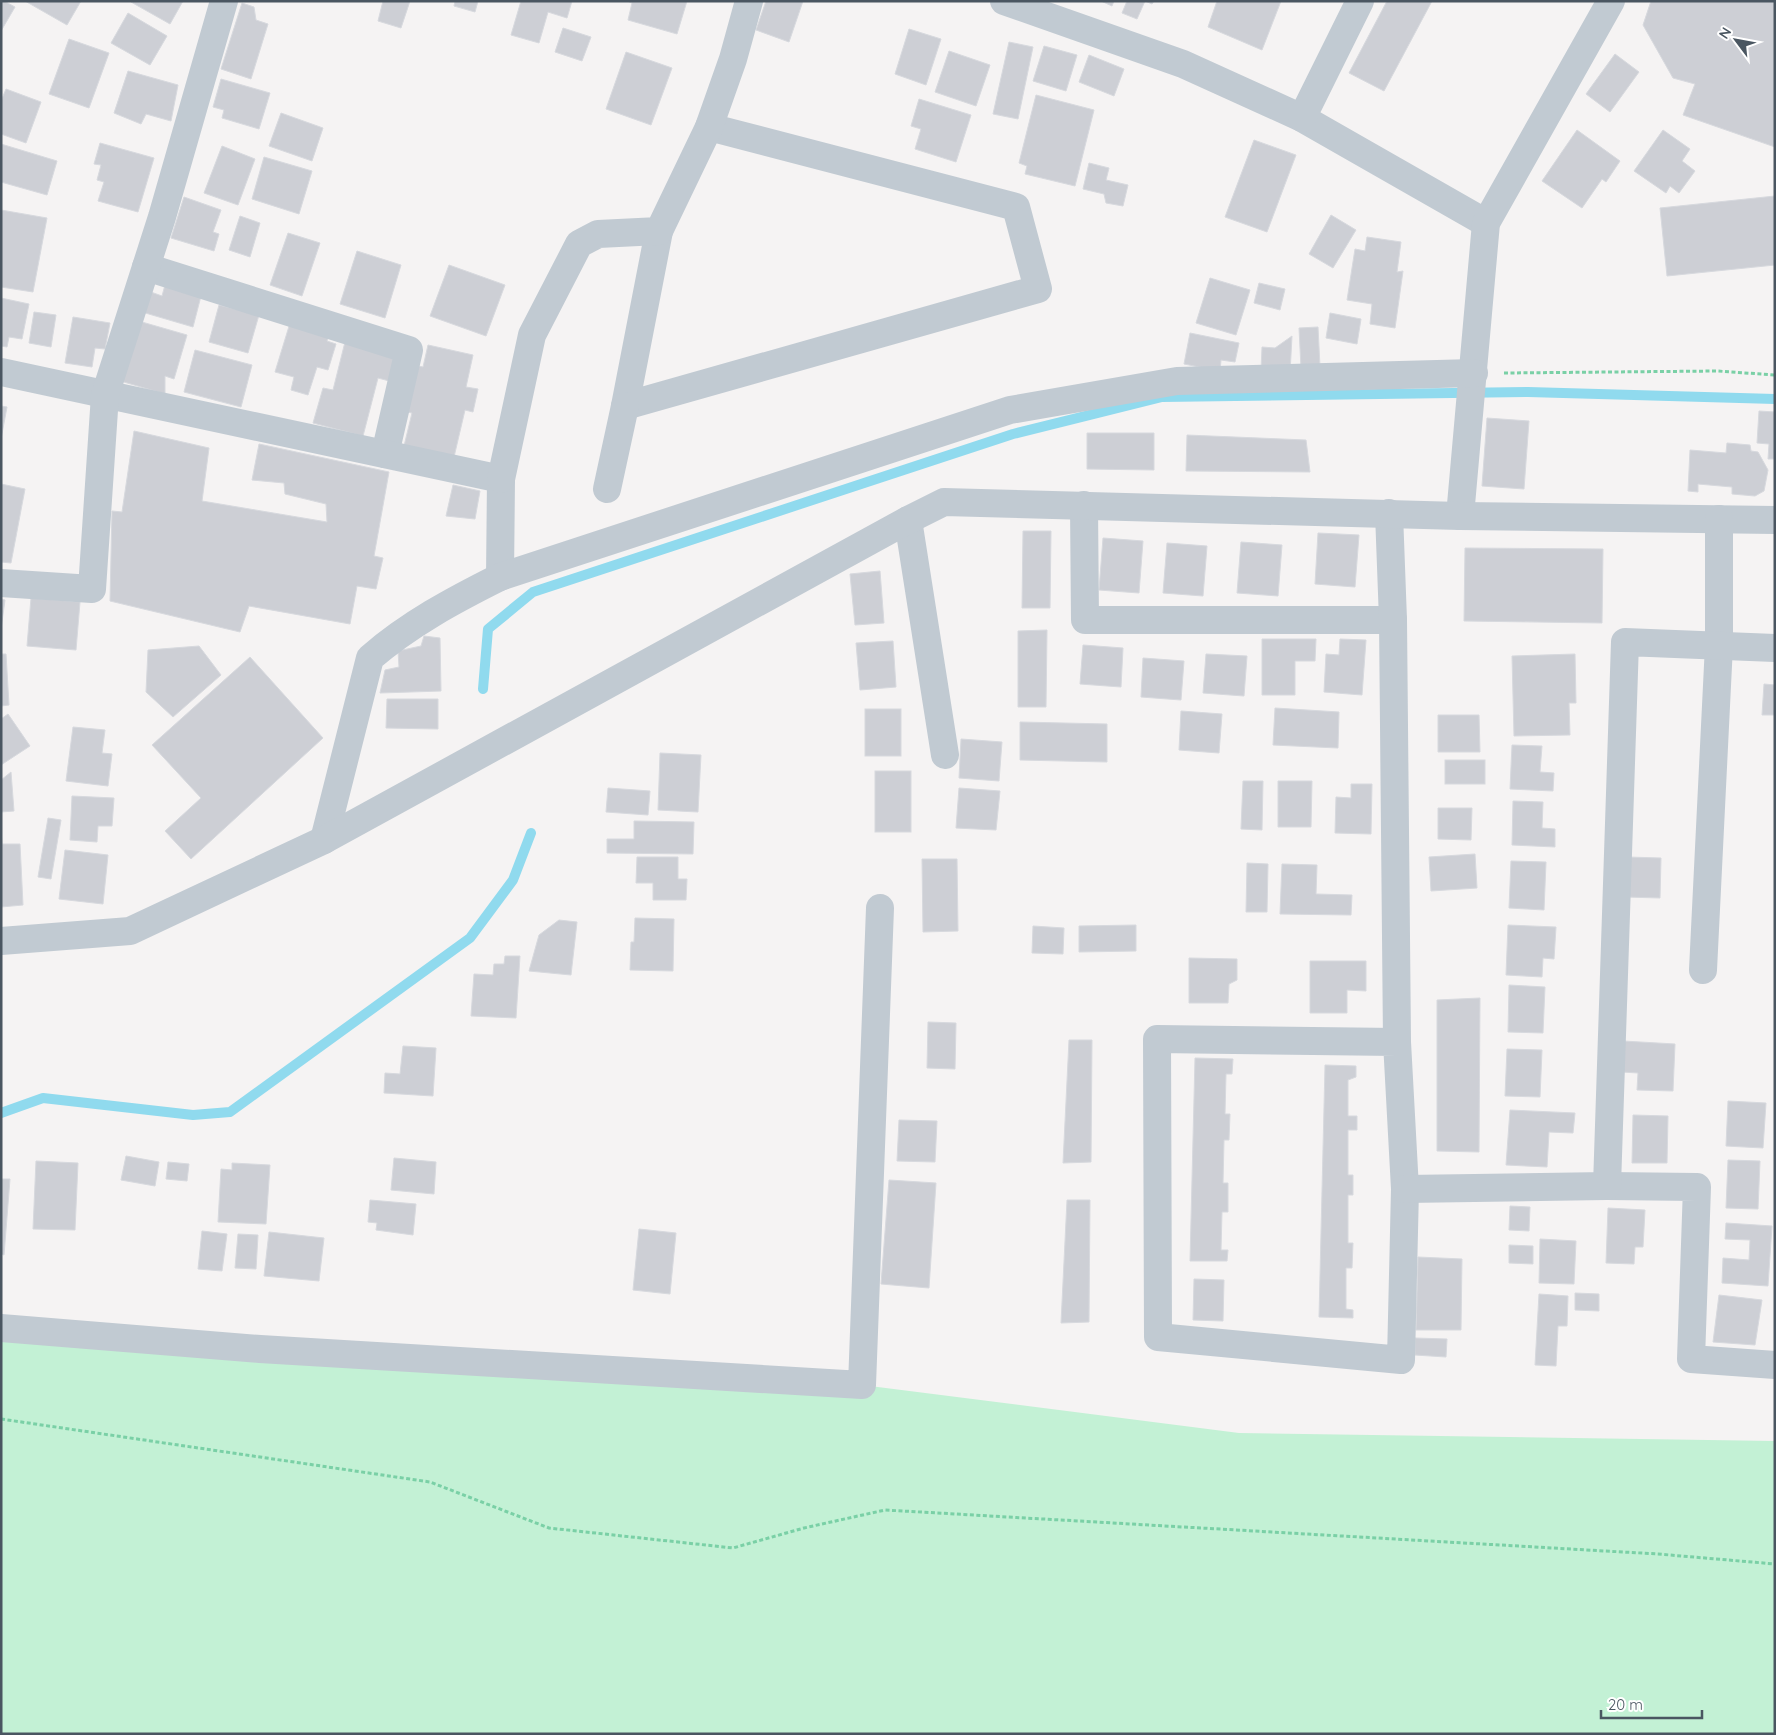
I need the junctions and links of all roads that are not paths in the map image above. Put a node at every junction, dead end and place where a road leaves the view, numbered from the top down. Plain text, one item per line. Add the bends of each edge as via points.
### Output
1 (224, 1) edge
2 (749, 1) edge
3 (1004, 1) edge
4 (1360, 1) edge
5 (1611, 1) edge
6 (1302, 118) junction
7 (709, 127) junction
8 (1486, 223) junction
9 (659, 231) junction
10 (146, 267) junction
11 (1, 372) edge
12 (1474, 373) junction
13 (105, 395) junction
14 (625, 406) junction
15 (385, 454) junction
16 (501, 479) junction
17 (607, 489) dead end
18 (1084, 505) junction
19 (1389, 513) junction
20 (1460, 516) junction
21 (908, 520) junction
22 (1719, 520) junction
23 (1775, 520) edge
24 (500, 577) junction
25 (1, 583) edge
26 (1393, 620) junction
27 (1719, 645) junction
28 (1775, 648) edge
29 (945, 755) dead end
30 (324, 840) junction
31 (880, 908) dead end
32 (1, 941) edge
33 (1703, 970) dead end
34 (1397, 1042) junction
35 (1607, 1186) junction
36 (1406, 1189) junction
37 (1, 1328) edge
38 (1775, 1364) edge

1 - 10 street
2 - 7 street
3 - 6 street via 1183,64
4 - 6 street
5 - 8 street
6 - 8 street
7 - 9 street
7 - 14 street via 1016,207 1038,289
8 - 12 street
9 - 14 street
9 - 16 street via 598,234 579,244 532,335
10 - 13 street
10 - 15 street via 409,350
11 - 13 street
12 - 20 street
12 - 24 street via 1177,382 1010,410
13 - 15 street
13 - 25 street via 92,589
14 - 17 street
15 - 16 street
16 - 24 street
18 - 19 street
18 - 21 street via 944,502
18 - 26 street via 1085,620
19 - 20 street
19 - 26 street
20 - 22 street
21 - 29 street
21 - 30 street
22 - 23 street
22 - 27 street
24 - 30 street via 448,603 392,639 370,658
26 - 34 street
27 - 28 street
27 - 33 street
27 - 35 street via 1625,642
30 - 32 street via 130,931
31 - 37 street via 862,1385 260,1348
34 - 36 street
34 - 36 street via 1157,1039 1158,1337 1401,1360
35 - 36 street
35 - 38 street via 1697,1187 1691,1359

